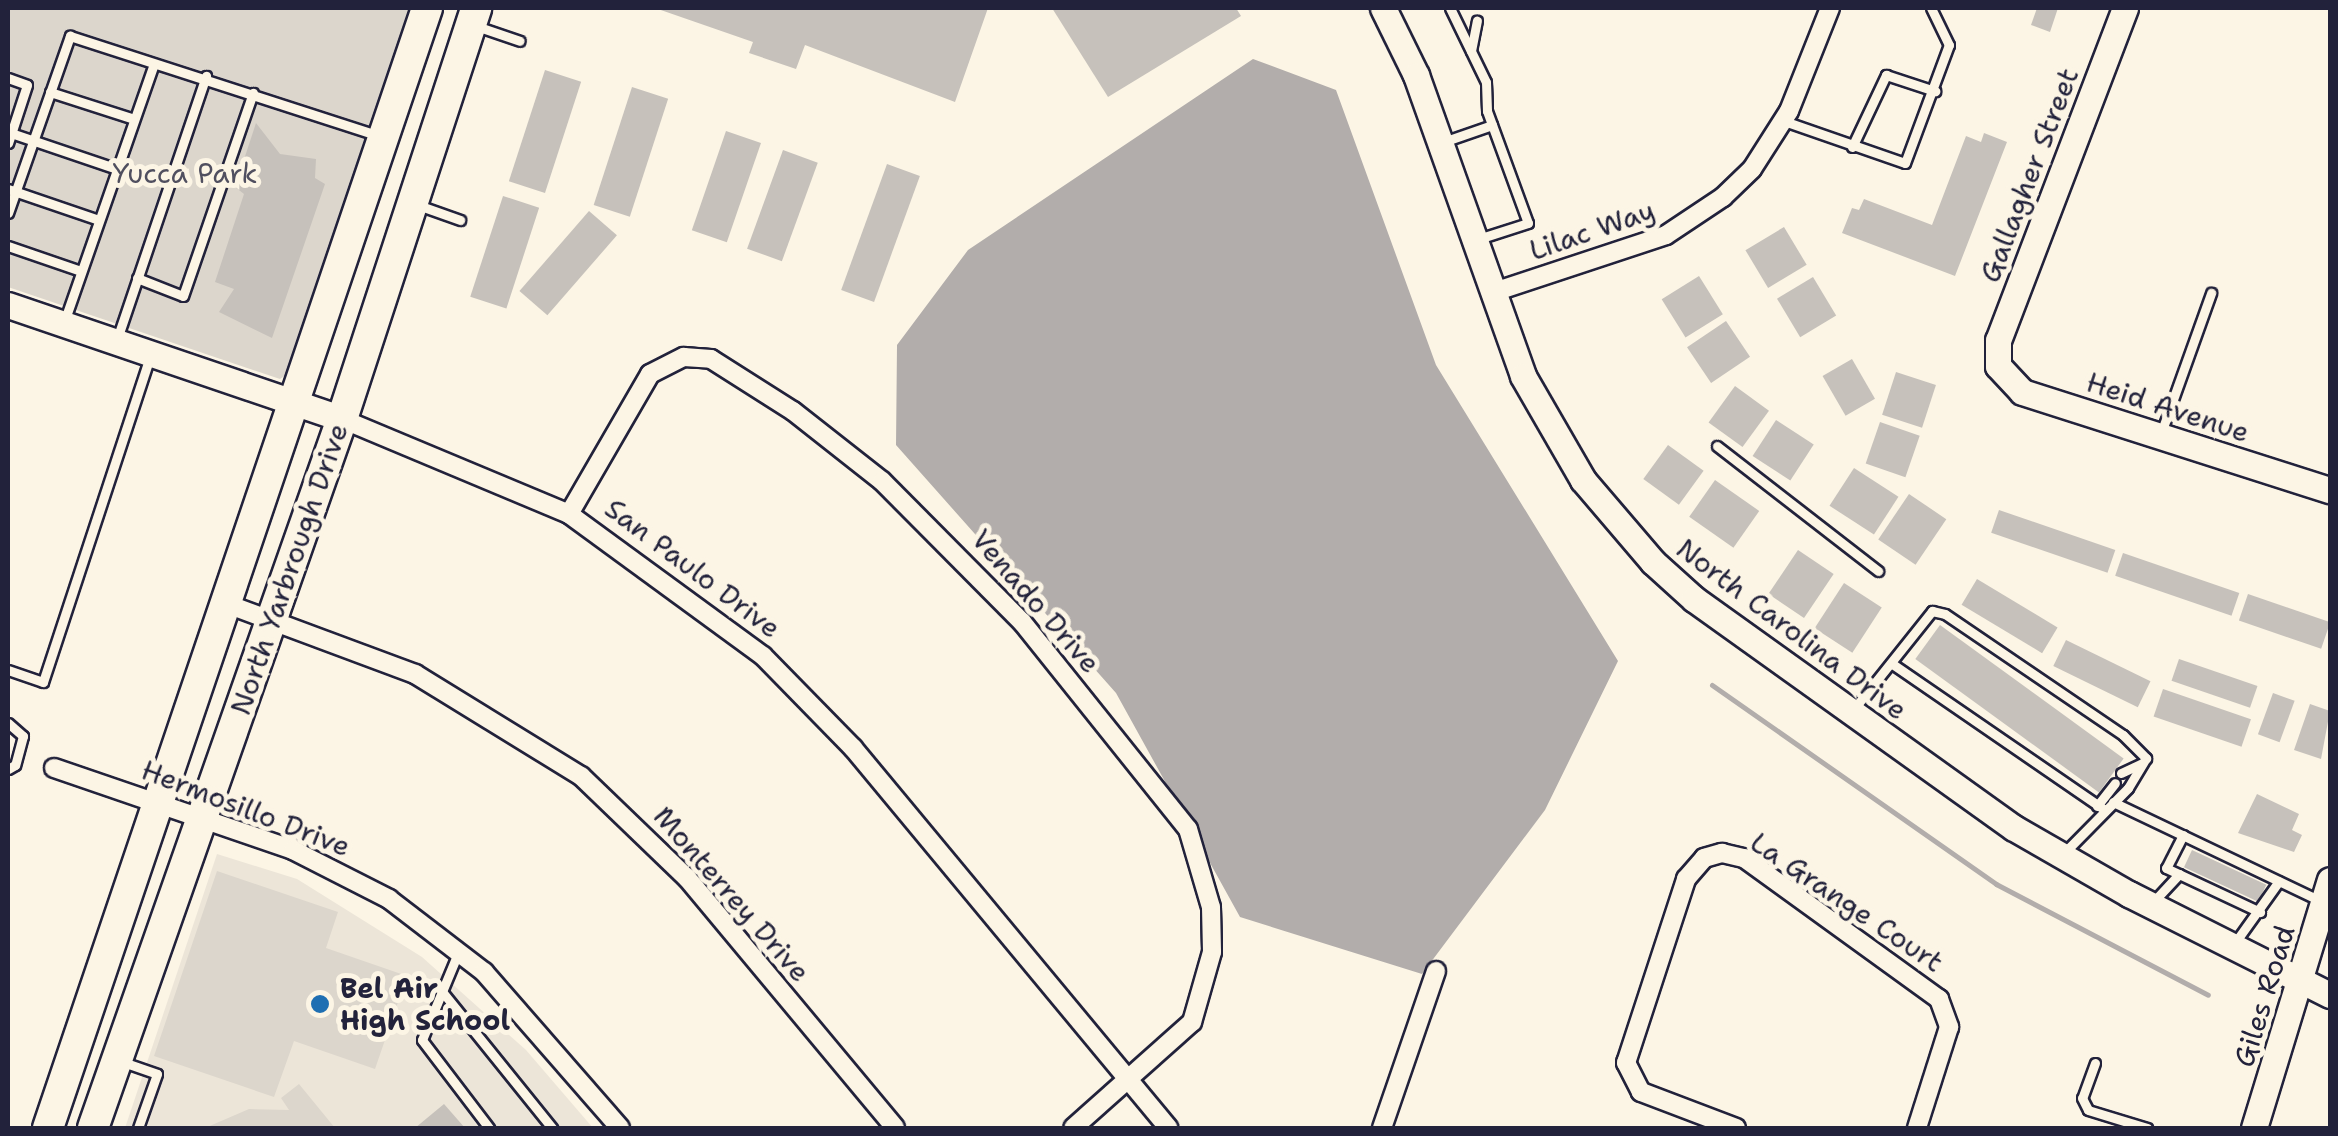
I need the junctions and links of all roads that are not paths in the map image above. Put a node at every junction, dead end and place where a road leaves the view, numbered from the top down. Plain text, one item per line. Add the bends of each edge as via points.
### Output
1 (427, 8) edge
2 (1383, 8) edge
3 (1450, 8) edge
4 (1830, 8) edge
5 (1930, 8) edge
6 (2125, 8) edge
7 (474, 16) edge
8 (1477, 20) dead end
9 (520, 41) dead end
10 (1471, 51) junction
11 (154, 64) junction
12 (206, 76) junction
13 (8, 78) edge
14 (1935, 91) junction
15 (50, 92) junction
16 (253, 93) junction
17 (134, 119) junction
18 (1784, 121) junction
19 (1492, 125) junction
20 (9, 136) edge
21 (383, 138) junction
22 (33, 140) junction
23 (1439, 143) junction
24 (1852, 147) junction
25 (117, 169) junction
26 (366, 188) junction
27 (11, 191) edge
28 (413, 204) junction
29 (8, 213) edge
30 (99, 220) junction
31 (460, 220) dead end
32 (1473, 241) junction
33 (8, 246) edge
34 (82, 271) junction
35 (137, 278) junction
36 (1490, 292) junction
37 (2211, 294) dead end
38 (8, 305) edge
39 (63, 324) junction
40 (116, 342) junction
41 (152, 354) junction
42 (1998, 366) joint
43 (293, 402) junction
44 (342, 419) junction
45 (2160, 436) junction
46 (1717, 446) dead end
47 (2330, 490) edge
48 (569, 514) junction
49 (1878, 571) dead end
50 (227, 604) junction
51 (272, 618) junction
52 (1890, 663) junction
53 (8, 670) edge
54 (1851, 712) junction
55 (8, 723) edge
56 (2142, 763) junction
57 (54, 768) dead end
58 (8, 769) edge
59 (2113, 802) junction
60 (158, 803) junction
61 (2101, 808) junction
62 (201, 816) junction
63 (2183, 836) junction
64 (2061, 856) junction
65 (2179, 874) junction
66 (2279, 881) junction
67 (2327, 891) edge
68 (2150, 905) junction
69 (2260, 912) junction
70 (2233, 946) junction
71 (460, 951) junction
72 (1436, 971) dead end
73 (2300, 980) junction
74 (440, 989) junction
75 (2330, 995) edge
76 (116, 1060) junction
77 (2095, 1063) dead end
78 (1129, 1083) junction
79 (48, 1128) edge
80 (93, 1128) edge
81 (138, 1128) edge
82 (489, 1128) edge
83 (552, 1128) edge
84 (620, 1128) edge
85 (895, 1128) edge
86 (1074, 1128) edge
87 (1168, 1128) edge
88 (1382, 1128) edge
89 (1736, 1128) edge
90 (1918, 1128) edge
91 (2147, 1128) edge
92 (2254, 1128) edge

1 - 21 main road, North Yarbrough Drive
2 - 23 main road, North Carolina Drive
3 - 10 lane
4 - 18 street, Lilac Way
5 - 14 lane via 1948,45
6 - 42 main road, Gallagher Street via 1998,340
7 - 9 lane
7 - 28 main road, North Yarbrough Drive
8 - 10 lane
10 - 19 lane via 1486,82
11 - 12 lane
11 - 15 lane via 70,36
11 - 17 lane
12 - 16 lane
12 - 35 lane
13 - 20 lane via 27,85
14 - 24 lane via 1886,75
14 - 24 lane via 1905,163
15 - 17 lane
15 - 22 lane
16 - 21 lane
16 - 35 lane via 183,296
17 - 25 lane
18 - 24 lane
18 - 36 street, Lilac Way via 1752,169 1696,218 1601,259
19 - 23 lane
19 - 32 lane via 1528,223
20 - 22 lane
21 - 26 main road, North Yarbrough Drive
22 - 25 lane
22 - 27 lane
23 - 32 main road, North Carolina Drive
25 - 30 lane
26 - 28 main road
26 - 43 main road, North Yarbrough Drive
27 - 29 lane
27 - 30 lane
28 - 31 lane
28 - 44 main road, North Yarbrough Drive
30 - 34 lane
32 - 36 main road, North Carolina Drive
33 - 34 lane
34 - 39 lane
35 - 40 lane
36 - 54 main road, North Carolina Drive via 1550,429 1616,522 1694,599
37 - 45 lane
38 - 39 main road, San Paulo Drive
39 - 40 main road, San Paulo Drive
40 - 41 main road, San Paulo Drive
41 - 43 main road, San Paulo Drive
41 - 53 lane via 43,682
42 - 45 main road, Heid Avenue via 2022,392
43 - 44 main road, San Paulo Drive
43 - 50 main road, North Yarbrough Drive
44 - 48 street, San Paulo Drive
44 - 51 main road, North Yarbrough Drive
45 - 47 main road, Heid Avenue
46 - 49 lane
48 - 78 street, San Paulo Drive via 713,614 794,686
48 - 78 street, Venado Drive via 642,383 663,365 695,356 726,365 793,411 928,522 1123,744 1188,829 1204,871 1212,932 1198,1007 1176,1040
50 - 51 street, Monterrey Drive
50 - 60 main road, North Yarbrough Drive
51 - 62 main road, North Yarbrough Drive
51 - 85 street, Monterrey Drive via 415,674 581,776 687,878
52 - 54 lane
52 - 56 lane via 1932,611 1945,614 2123,736 2146,758
52 - 61 lane
54 - 64 main road, North Carolina Drive
55 - 58 lane via 24,736
56 - 59 lane
56 - 61 lane via 2118,778
57 - 60 street, Hermosillo Drive
59 - 61 lane
59 - 63 lane
60 - 62 street, Hermosillo Drive
60 - 79 main road, North Yarbrough Drive
61 - 64 lane
62 - 71 street, Hermosillo Drive via 344,873
62 - 76 main road, North Yarbrough Drive
63 - 65 lane via 2166,868
63 - 66 lane
64 - 68 main road, North Carolina Drive
65 - 68 lane
65 - 69 lane
66 - 67 lane
66 - 69 lane
67 - 73 main road, Giles Road
68 - 70 main road, North Carolina Drive
69 - 70 lane
70 - 73 main road, North Carolina Drive
71 - 74 lane
71 - 84 street, Hermosillo Drive via 528,1016
72 - 88 street
73 - 75 main road, North Carolina Drive
73 - 92 main road, Giles Road
74 - 82 lane via 424,1051
74 - 83 lane
76 - 80 main road, North Yarbrough Drive
76 - 81 lane via 157,1074
77 - 91 lane via 2082,1098 2088,1110
78 - 86 street, Venado Drive
78 - 87 street, San Paulo Drive
89 - 90 street, La Grange Court via 1641,1092 1626,1063 1686,879 1704,858 1722,853 1744,858 1939,999 1950,1027

